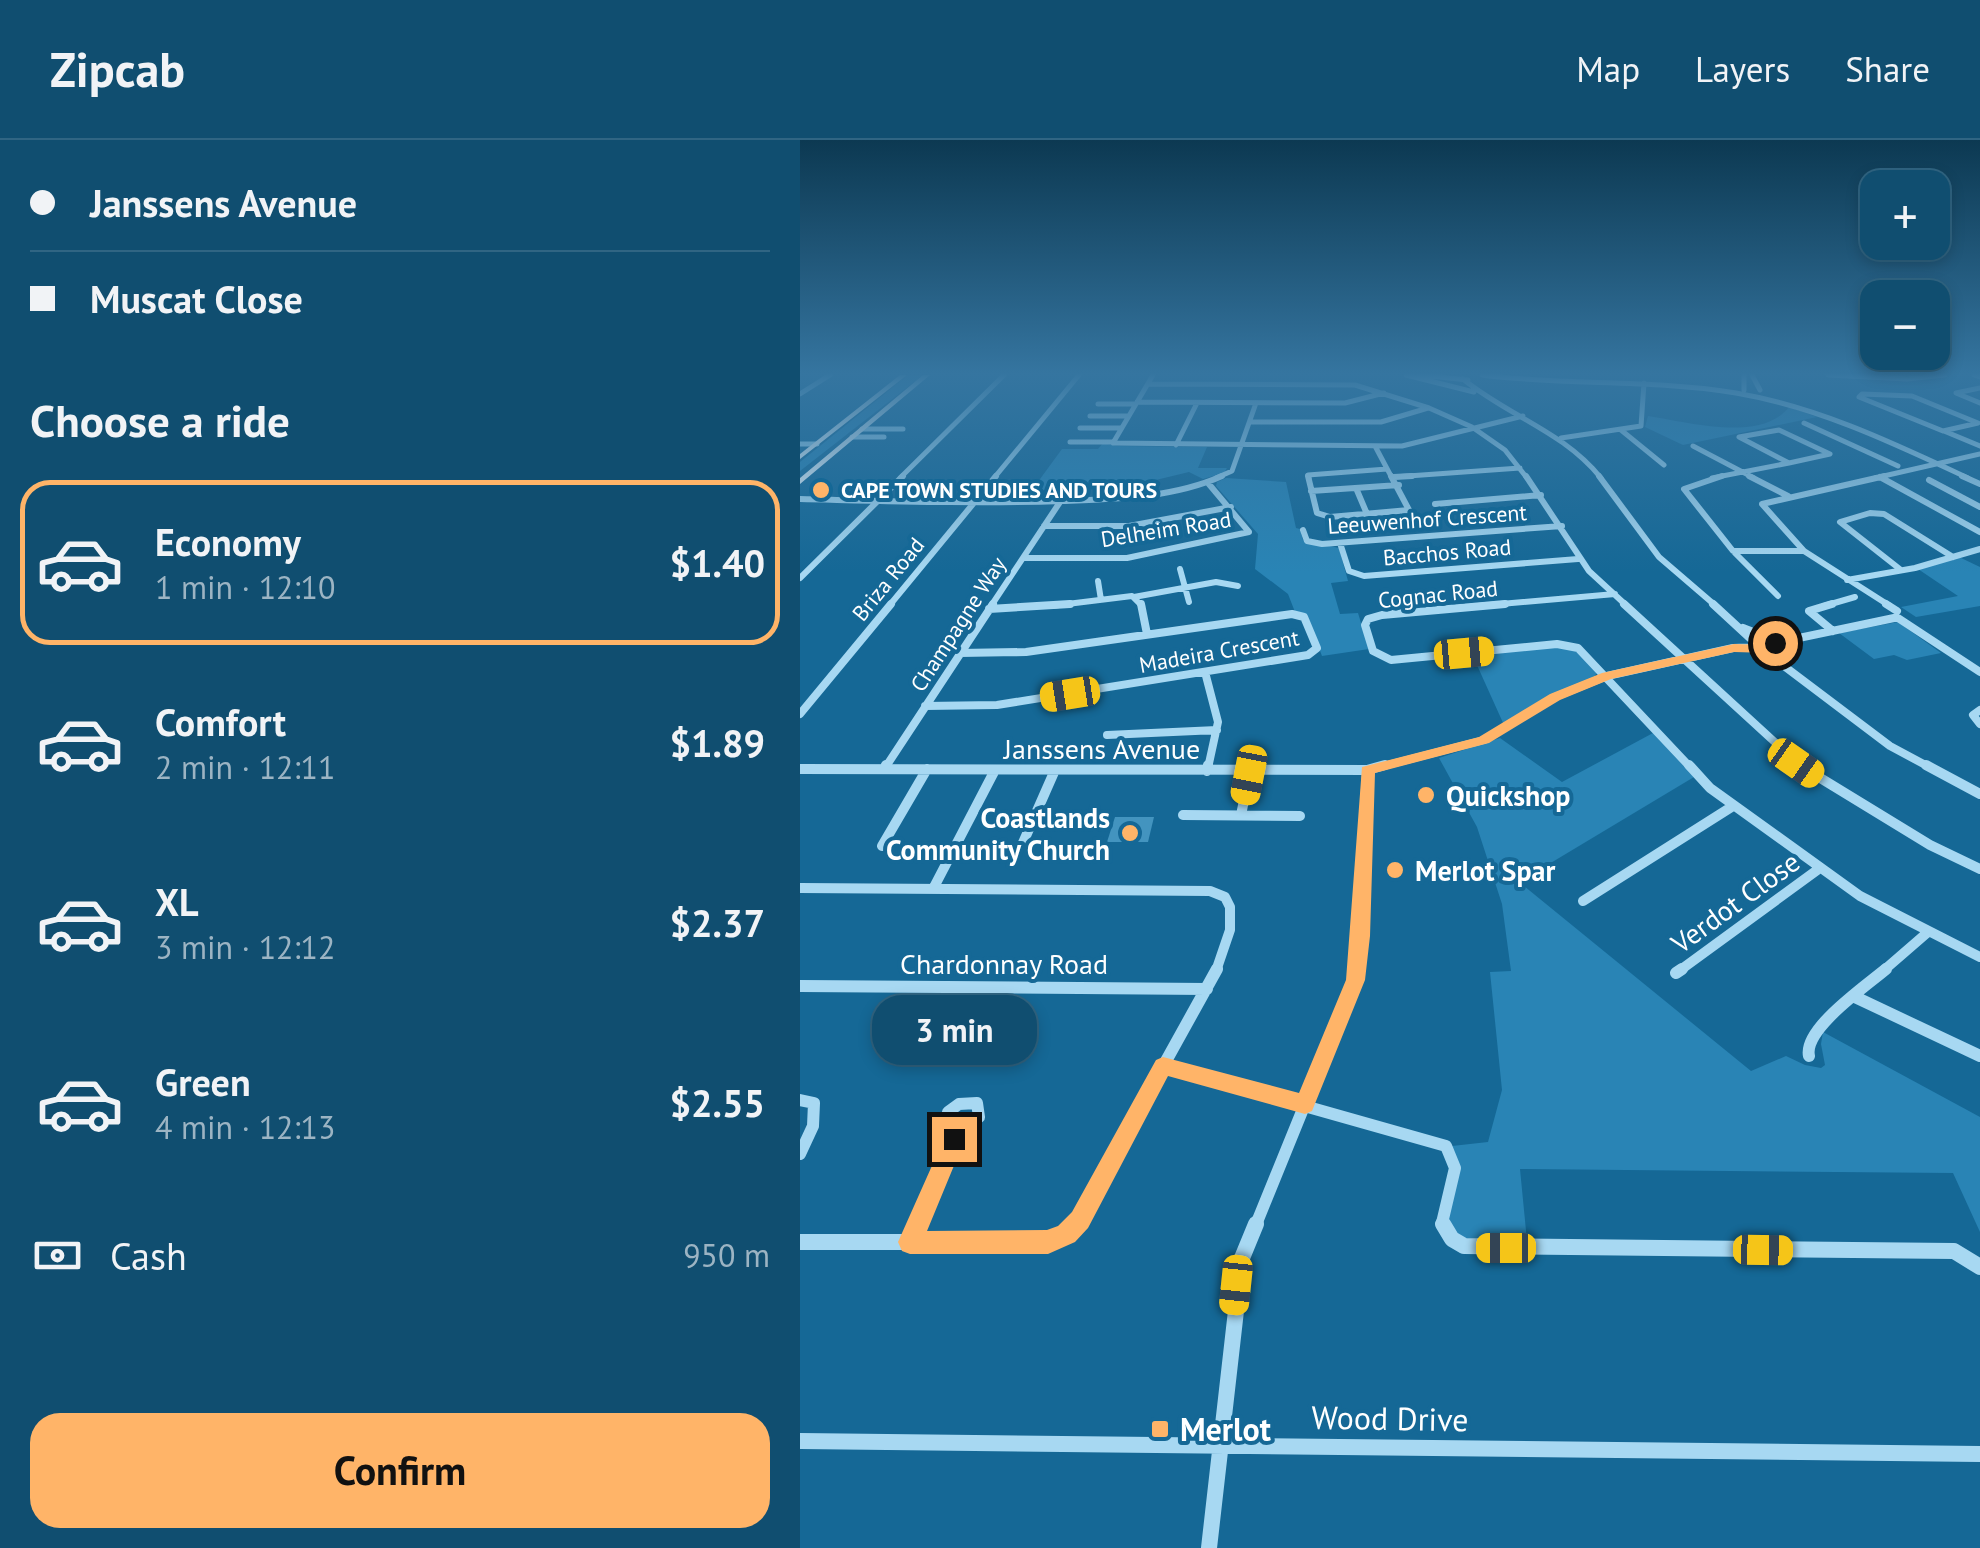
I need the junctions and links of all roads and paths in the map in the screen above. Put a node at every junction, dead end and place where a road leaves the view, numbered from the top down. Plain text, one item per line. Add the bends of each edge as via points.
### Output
1 (821, 441) edge
2 (848, 441) edge
3 (938, 441) edge
4 (1025, 441) edge
5 (1178, 441) edge
6 (1243, 441) edge
7 (1422, 441) edge
8 (1491, 441) edge
9 (1564, 441) edge
10 (1633, 441) edge
11 (1746, 441) edge
12 (1802, 441) edge
13 (1843, 441) edge
14 (1883, 441) edge
15 (1070, 442) dead end
16 (1113, 443) joint
17 (800, 444) edge
18 (817, 444) junction
19 (1176, 445) junction
20 (1241, 445) junction
21 (1375, 446) junction
22 (1693, 446) dead end
23 (1980, 450) edge
24 (800, 457) edge
25 (1448, 460) dead end
26 (1791, 464) junction
27 (1936, 464) junction
28 (1664, 466) dead end
29 (1898, 466) dead end
30 (1520, 468) junction
31 (1387, 469) junction
32 (1455, 473) junction
33 (1745, 473) junction
34 (1394, 477) junction
35 (1879, 477) junction
36 (1929, 480) dead end
37 (800, 482) edge
38 (1208, 483) junction
39 (1980, 484) edge
40 (1400, 485) junction
41 (1356, 488) junction
42 (1311, 491) junction
43 (1541, 496) junction
44 (1790, 496) junction
45 (800, 499) edge
46 (977, 499) junction
47 (1062, 499) junction
48 (879, 500) junction
49 (1435, 504) dead end
50 (1980, 504) edge
51 (1231, 508) junction
52 (1366, 514) junction
53 (1044, 526) junction
54 (1562, 526) junction
55 (1303, 530) dead end
56 (1980, 532) edge
57 (1340, 543) junction
58 (1980, 549) edge
59 (1804, 551) junction
60 (1736, 552) junction
61 (1953, 557) junction
62 (1023, 558) junction
63 (1578, 559) junction
64 (1180, 569) dead end
65 (1222, 569) dead end
66 (1901, 570) junction
67 (800, 578) edge
68 (1098, 580) dead end
69 (1847, 580) junction
70 (1227, 581) junction
71 (1238, 586) dead end
72 (1185, 588) junction
73 (1614, 594) junction
74 (1137, 596) junction
75 (1778, 596) dead end
76 (1855, 597) dead end
77 (1101, 600) junction
78 (1190, 602) dead end
79 (989, 609) junction
80 (1895, 615) junction
81 (1741, 627) junction
82 (1830, 628) junction
83 (1147, 634) junction
84 (1770, 641) junction
85 (1755, 644) junction
86 (960, 653) junction
87 (1684, 658) junction
88 (1204, 672) junction
89 (1980, 672) edge
90 (1607, 676) junction
91 (1813, 685) junction
92 (925, 706) junction
93 (1980, 710) edge
94 (800, 714) edge
95 (1980, 724) edge
96 (1217, 730) junction
97 (1107, 735) dead end
98 (800, 768) edge
99 (884, 769) junction
100 (927, 769) junction
101 (995, 770) junction
102 (1056, 770) junction
103 (1367, 770) junction
104 (1208, 771) junction
105 (1250, 771) junction
106 (1980, 794) edge
107 (1733, 806) junction
108 (1183, 815) dead end
109 (1241, 815) junction
110 (1300, 816) dead end
111 (882, 846) dead end
112 (1022, 846) dead end
113 (1820, 868) junction
114 (1980, 868) edge
115 (800, 888) edge
116 (933, 889) junction
117 (1583, 901) dead end
118 (1928, 932) junction
119 (1980, 957) edge
120 (1676, 974) dead end
121 (800, 986) edge
122 (1207, 989) junction
123 (1855, 997) junction
124 (1809, 1056) dead end
125 (1980, 1056) edge
126 (1163, 1066) junction
127 (800, 1100) edge
128 (1305, 1104) junction
129 (954, 1139) dead end
130 (800, 1154) edge
131 (800, 1242) edge
132 (910, 1242) junction
133 (1980, 1267) edge
134 (800, 1440) edge
135 (1218, 1446) junction
136 (1980, 1454) edge
137 (1209, 1548) edge

1 - 18 main road
2 - 37 main road
3 - 48 street
4 - 46 street, Briza Road
5 - 19 street
6 - 20 street
7 - 21 street
8 - 30 street
9 - 81 street via 1622,503 1666,564
10 - 28 street
11 - 26 street
12 - 26 street via 1830,454
13 - 29 street
14 - 27 street
15 - 16 street
16 - 19 street
17 - 18 street
18 - 24 main road
19 - 20 street
20 - 21 street
20 - 38 street via 1232,471
21 - 31 street
22 - 33 street
23 - 27 street
25 - 32 street
26 - 33 street
27 - 35 street
27 - 39 street
30 - 32 street
30 - 43 street
31 - 34 street
31 - 42 street via 1309,475
32 - 34 street
33 - 44 street
33 - 60 street via 1684,489
34 - 40 street
35 - 44 street
35 - 56 street
36 - 50 street
38 - 47 street via 1137,497
38 - 51 street, Delheim Road
40 - 41 street
40 - 52 street via 1409,510
41 - 42 street
41 - 52 street
42 - 52 street via 1320,516
43 - 49 street
43 - 54 street
44 - 59 street via 1762,508
45 - 48 street
46 - 47 street
46 - 48 street
46 - 94 street, Briza Road
47 - 53 street, Champagne Way
48 - 67 street
51 - 53 street via 1134,526
51 - 62 street, Delheim Road via 1248,527 1246,534 1127,558
53 - 62 street, Champagne Way
54 - 57 street, Leeuwenhof Crescent
54 - 63 street
55 - 57 street, Leeuwenhof Crescent via 1312,544
57 - 63 street, Bacchos Road via 1349,571 1364,576
58 - 61 street
59 - 60 street
59 - 69 street
60 - 75 street
61 - 66 street
61 - 66 street via 1886,515 1840,522
62 - 79 street, Champagne Way
63 - 73 street
64 - 72 street
65 - 70 street
66 - 69 street
68 - 77 street
69 - 80 street
70 - 71 street
70 - 72 street
72 - 74 street
72 - 78 street
73 - 87 street
73 - 90 street, Cognac Road via 1382,615 1366,622 1373,650 1386,659 1567,645 1583,651
74 - 77 street
74 - 83 street
76 - 82 street via 1810,609
77 - 79 street
79 - 86 street, Champagne Way
80 - 82 street
80 - 89 street
81 - 84 street
81 - 85 street
82 - 84 street
83 - 86 street, Madeira Crescent via 1026,652
83 - 88 street, Madeira Crescent via 1292,614 1305,619 1317,646 1308,655
84 - 85 street
84 - 85 street
84 - 91 street
85 - 87 street, Janssens Avenue
85 - 91 street
86 - 92 street, Champagne Way
87 - 90 street, Janssens Avenue
87 - 114 street via 1819,780
88 - 92 street, Madeira Crescent via 990,706
88 - 96 street
90 - 103 street, Janssens Avenue via 1555,697 1484,740
90 - 107 street
91 - 106 street via 1890,746
92 - 99 street, Champagne Way
93 - 95 street via 1973,715
96 - 97 street
96 - 104 street
98 - 99 street, Janssens Avenue
99 - 100 street, Janssens Avenue
100 - 101 street, Janssens Avenue
100 - 111 street
101 - 102 street, Janssens Avenue
101 - 116 street
102 - 104 street, Janssens Avenue
102 - 112 street
103 - 105 street, Janssens Avenue
103 - 128 street via 1355,980
104 - 105 street, Janssens Avenue
105 - 109 street
107 - 113 street
107 - 117 street
108 - 109 street
109 - 110 street
113 - 118 street
113 - 120 street, Verdot Close
115 - 116 street
116 - 122 street via 1220,895 1231,916
118 - 119 street
118 - 123 street
121 - 122 street, Chardonnay Road
122 - 126 street
123 - 124 street via 1814,1032
123 - 125 street
126 - 128 street
126 - 132 street via 1080,1220 1066,1234 1048,1242
127 - 130 street via 814,1103 815,1113
128 - 133 street via 1446,1146 1455,1168 1442,1223 1464,1246 1954,1251
128 - 135 street via 1242,1258
129 - 132 street
131 - 132 street
134 - 135 street, Wood Drive
135 - 136 street, Wood Drive
135 - 137 street

